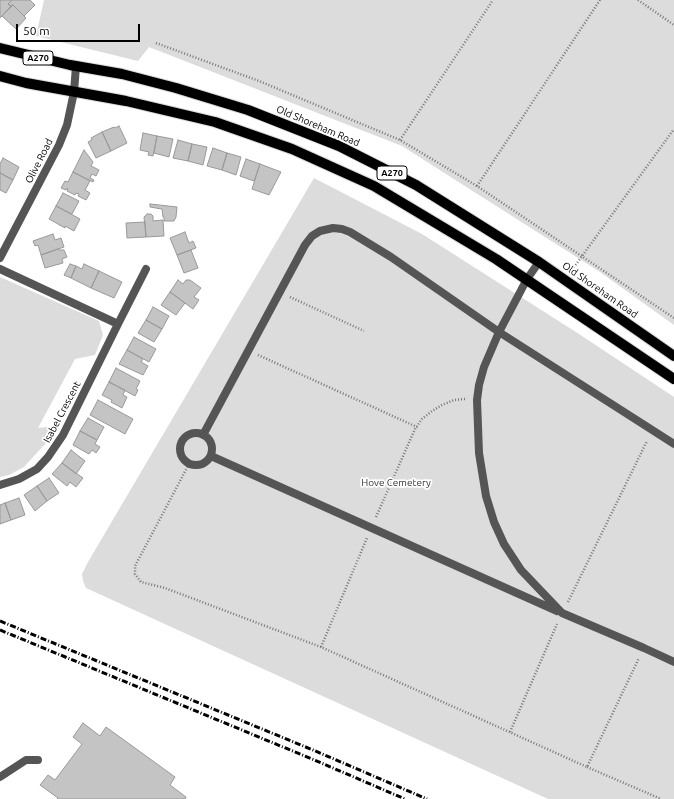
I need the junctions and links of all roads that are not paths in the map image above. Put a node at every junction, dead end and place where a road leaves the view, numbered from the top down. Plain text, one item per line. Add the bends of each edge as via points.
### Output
1 (0, 48) edge
2 (76, 66) junction
3 (0, 76) edge
4 (74, 92) junction
5 (0, 258) edge
6 (539, 262) junction
7 (0, 269) edge
8 (146, 270) dead end
9 (527, 279) junction
10 (118, 324) junction
11 (499, 332) junction
12 (674, 356) edge
13 (674, 379) edge
14 (203, 434) junction
15 (674, 444) edge
16 (211, 456) junction
17 (0, 485) edge
18 (562, 613) junction
19 (674, 662) edge
20 (38, 760) dead end
21 (0, 777) edge

1 - 2 main road, Old Shoreham Road / A270
2 - 4 street, Olive Road
2 - 6 main road, Old Shoreham Road / A270 via 122,74 176,88 248,110 339,146 416,185
3 - 4 main road, A270
4 - 5 street, Olive Road via 67,125 59,145
4 - 9 main road, A270 via 126,101 215,122 292,149 374,186
6 - 9 street
6 - 12 main road, Old Shoreham Road / A270
7 - 10 street
8 - 10 street, Isabel Crescent
9 - 11 street
9 - 13 main road, A270
10 - 17 street, Isabel Crescent via 63,435 48,457 37,469
11 - 14 street via 391,257 350,232 326,229 312,236 305,245
11 - 15 street
11 - 18 street via 484,367 477,400 478,447 486,496 504,544 521,570
14 - 16 street via 212,446
14 - 16 street via 188,435 181,442 180,452 185,461 194,465 204,463
16 - 18 street
18 - 19 street
20 - 21 street via 26,760

